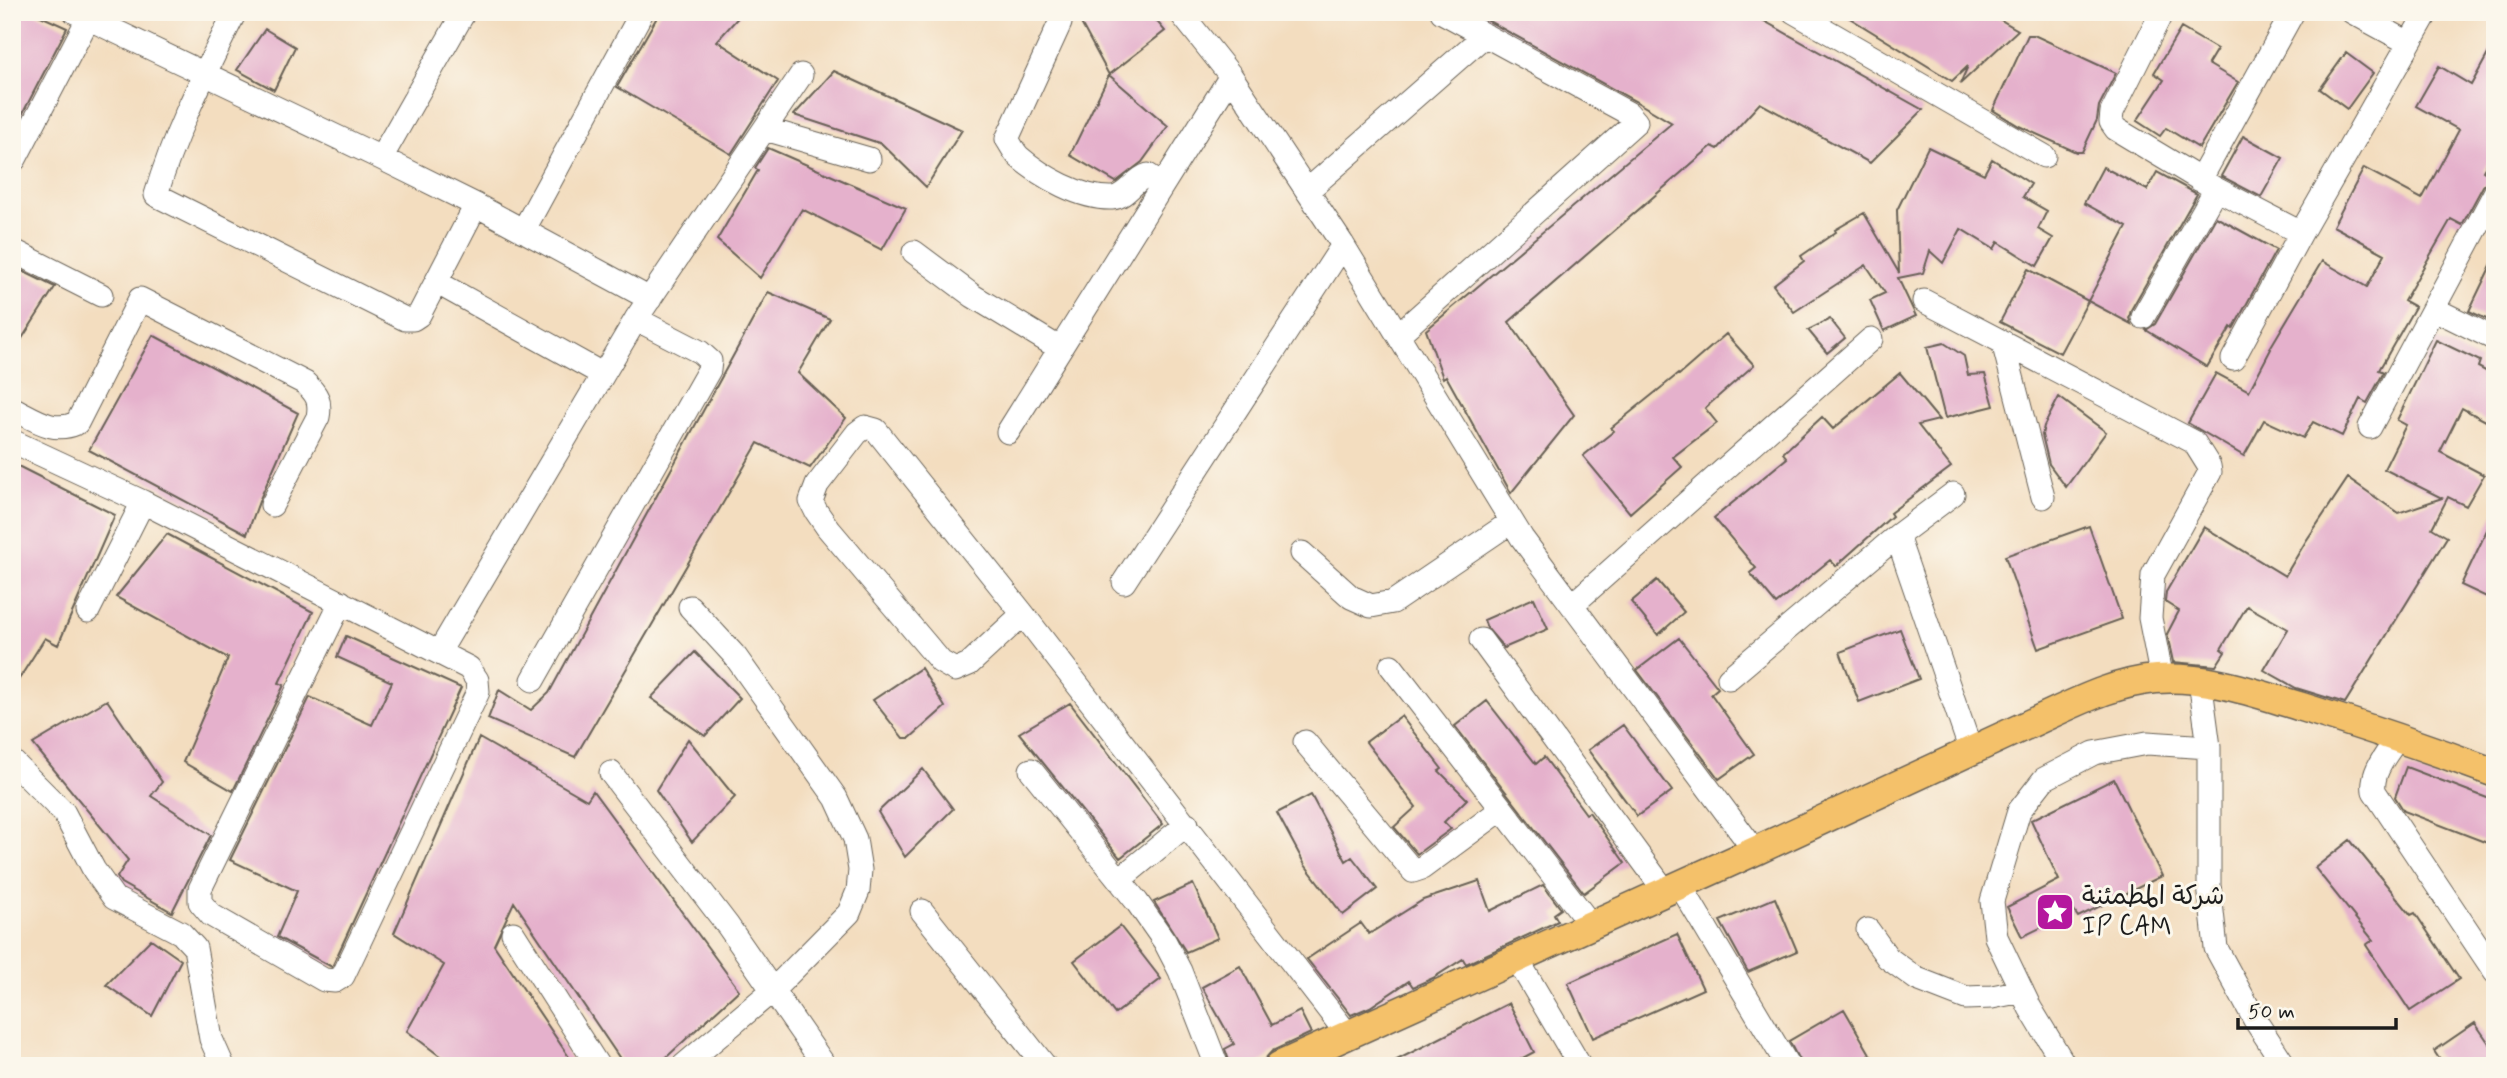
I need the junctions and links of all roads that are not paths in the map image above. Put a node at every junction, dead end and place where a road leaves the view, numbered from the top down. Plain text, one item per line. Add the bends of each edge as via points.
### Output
1 (235, 12) edge
2 (464, 12) edge
3 (642, 12) edge
4 (1180, 12) edge
5 (1442, 12) edge
6 (2162, 12) edge
7 (2294, 12) edge
8 (2352, 12) edge
9 (2427, 12) edge
10 (1798, 13) edge
11 (81, 15) edge
12 (1060, 23) dead end
13 (1485, 35) junction
14 (2409, 43) junction
15 (204, 74) junction
16 (801, 75) dead end
17 (1231, 76) junction
18 (765, 129) junction
19 (2045, 156) dead end
20 (381, 158) junction
21 (15, 159) dead end
22 (869, 159) dead end
23 (1163, 184) junction
24 (2208, 185) junction
25 (1307, 191) junction
26 (2495, 193) edge
27 (476, 205) junction
28 (523, 231) junction
29 (2301, 233) junction
30 (1343, 244) junction
31 (12, 250) edge
32 (914, 252) dead end
33 (436, 282) junction
34 (101, 295) dead end
35 (650, 299) junction
36 (1924, 300) dead end
37 (2434, 309) junction
38 (2143, 317) dead end
39 (636, 319) junction
40 (1399, 334) junction
41 (2495, 339) edge
42 (1871, 340) dead end
43 (2003, 342) junction
44 (1059, 348) junction
45 (2233, 359) dead end
46 (602, 374) junction
47 (12, 408) edge
48 (2370, 427) dead end
49 (1008, 432) dead end
50 (12, 441) edge
51 (1953, 494) dead end
52 (2043, 497) dead end
53 (143, 502) junction
54 (272, 505) dead end
55 (1511, 522) junction
56 (1896, 536) junction
57 (1302, 553) dead end
58 (1124, 582) dead end
59 (341, 602) junction
60 (1572, 605) junction
61 (690, 607) dead end
62 (88, 611) dead end
63 (1023, 614) junction
64 (1481, 640) dead end
65 (439, 652) junction
66 (1391, 666) dead end
67 (1729, 678) dead end
68 (2162, 678) junction
69 (533, 680) dead end
70 (2200, 680) junction
71 (2398, 737) junction
72 (1305, 742) dead end
73 (2209, 747) junction
74 (1971, 751) junction
75 (14, 766) edge
76 (1031, 770) dead end
77 (611, 773) dead end
78 (2495, 773) edge
79 (1502, 809) junction
80 (1187, 824) junction
81 (1755, 851) junction
82 (1119, 880) junction
83 (1672, 888) junction
84 (922, 911) dead end
85 (1591, 925) junction
86 (1868, 930) dead end
87 (513, 933) dead end
88 (1517, 959) junction
89 (2495, 972) edge
90 (772, 990) junction
91 (2022, 990) junction
92 (1348, 1035) junction
93 (1312, 1059) edge
94 (223, 1066) edge
95 (598, 1066) edge
96 (683, 1066) edge
97 (825, 1066) edge
98 (1045, 1066) edge
99 (1217, 1066) edge
100 (1279, 1066) edge
101 (1580, 1066) edge
102 (1788, 1066) edge
103 (2065, 1066) edge
104 (2285, 1066) edge

1 - 15 street
2 - 20 street
3 - 28 street
4 - 17 street
5 - 13 street
6 - 24 street via 2111,122
7 - 24 street
8 - 14 street
9 - 14 street
10 - 19 street
11 - 15 street
11 - 21 street
12 - 23 street via 1007,139 1017,155 1050,179 1087,195 1115,198 1148,176
13 - 25 street
13 - 40 street via 1628,113 1636,122
14 - 29 street
15 - 20 street
15 - 33 street via 156,194 405,319 419,315
16 - 18 street
17 - 23 street
17 - 25 street
18 - 22 street
18 - 35 street
20 - 27 street
23 - 44 street
24 - 29 street
24 - 38 street
25 - 30 street
26 - 37 street
27 - 28 street
27 - 33 street
28 - 35 street
29 - 45 street
30 - 40 street
30 - 58 street
31 - 34 street
32 - 44 street via 973,296
33 - 46 street
35 - 39 street
36 - 43 street
37 - 41 street
37 - 48 street
39 - 46 street
39 - 69 street via 701,352 710,361 709,370
40 - 55 street
42 - 60 street
43 - 52 street
43 - 68 street via 2194,442 2209,466 2210,472 2153,575 2150,618
44 - 49 street
46 - 65 street
47 - 54 street via 54,428 77,423 140,299 305,383 315,393 321,404 318,417
50 - 53 street
51 - 56 street
53 - 59 street
53 - 62 street
55 - 57 street via 1392,602 1371,606 1351,597
55 - 60 street
56 - 67 street
56 - 74 street
59 - 65 street
59 - 65 street via 201,889 200,902 211,915 324,980 344,976 478,692 469,668
60 - 81 street
61 - 90 street via 735,656 836,798 855,839 860,870 849,913
63 - 63 street via 876,430 865,427 857,433 817,485 811,500 827,527 941,662 955,670 969,664
63 - 80 street
64 - 83 street
66 - 79 street
68 - 70 main road
68 - 74 main road via 2092,695
70 - 71 main road
70 - 73 street
71 - 78 main road
71 - 89 street via 2375,773 2374,791
72 - 79 street via 1413,871
73 - 91 street via 2147,743 2094,753 2044,779 2019,811 1992,901 1996,937
73 - 104 street via 2209,885 2216,948
74 - 81 main road
75 - 94 street via 64,813 114,898 181,933 195,948 211,1039
76 - 82 street
77 - 90 street
79 - 85 street
80 - 82 street
80 - 92 street
81 - 83 main road
82 - 99 street via 1170,952
83 - 85 main road
83 - 102 street
84 - 98 street
85 - 88 main road
86 - 91 street via 1888,958 1917,979 1966,998
87 - 95 street
88 - 92 main road
88 - 101 street
90 - 96 street
90 - 97 street
91 - 103 street
92 - 93 main road
93 - 100 main road

